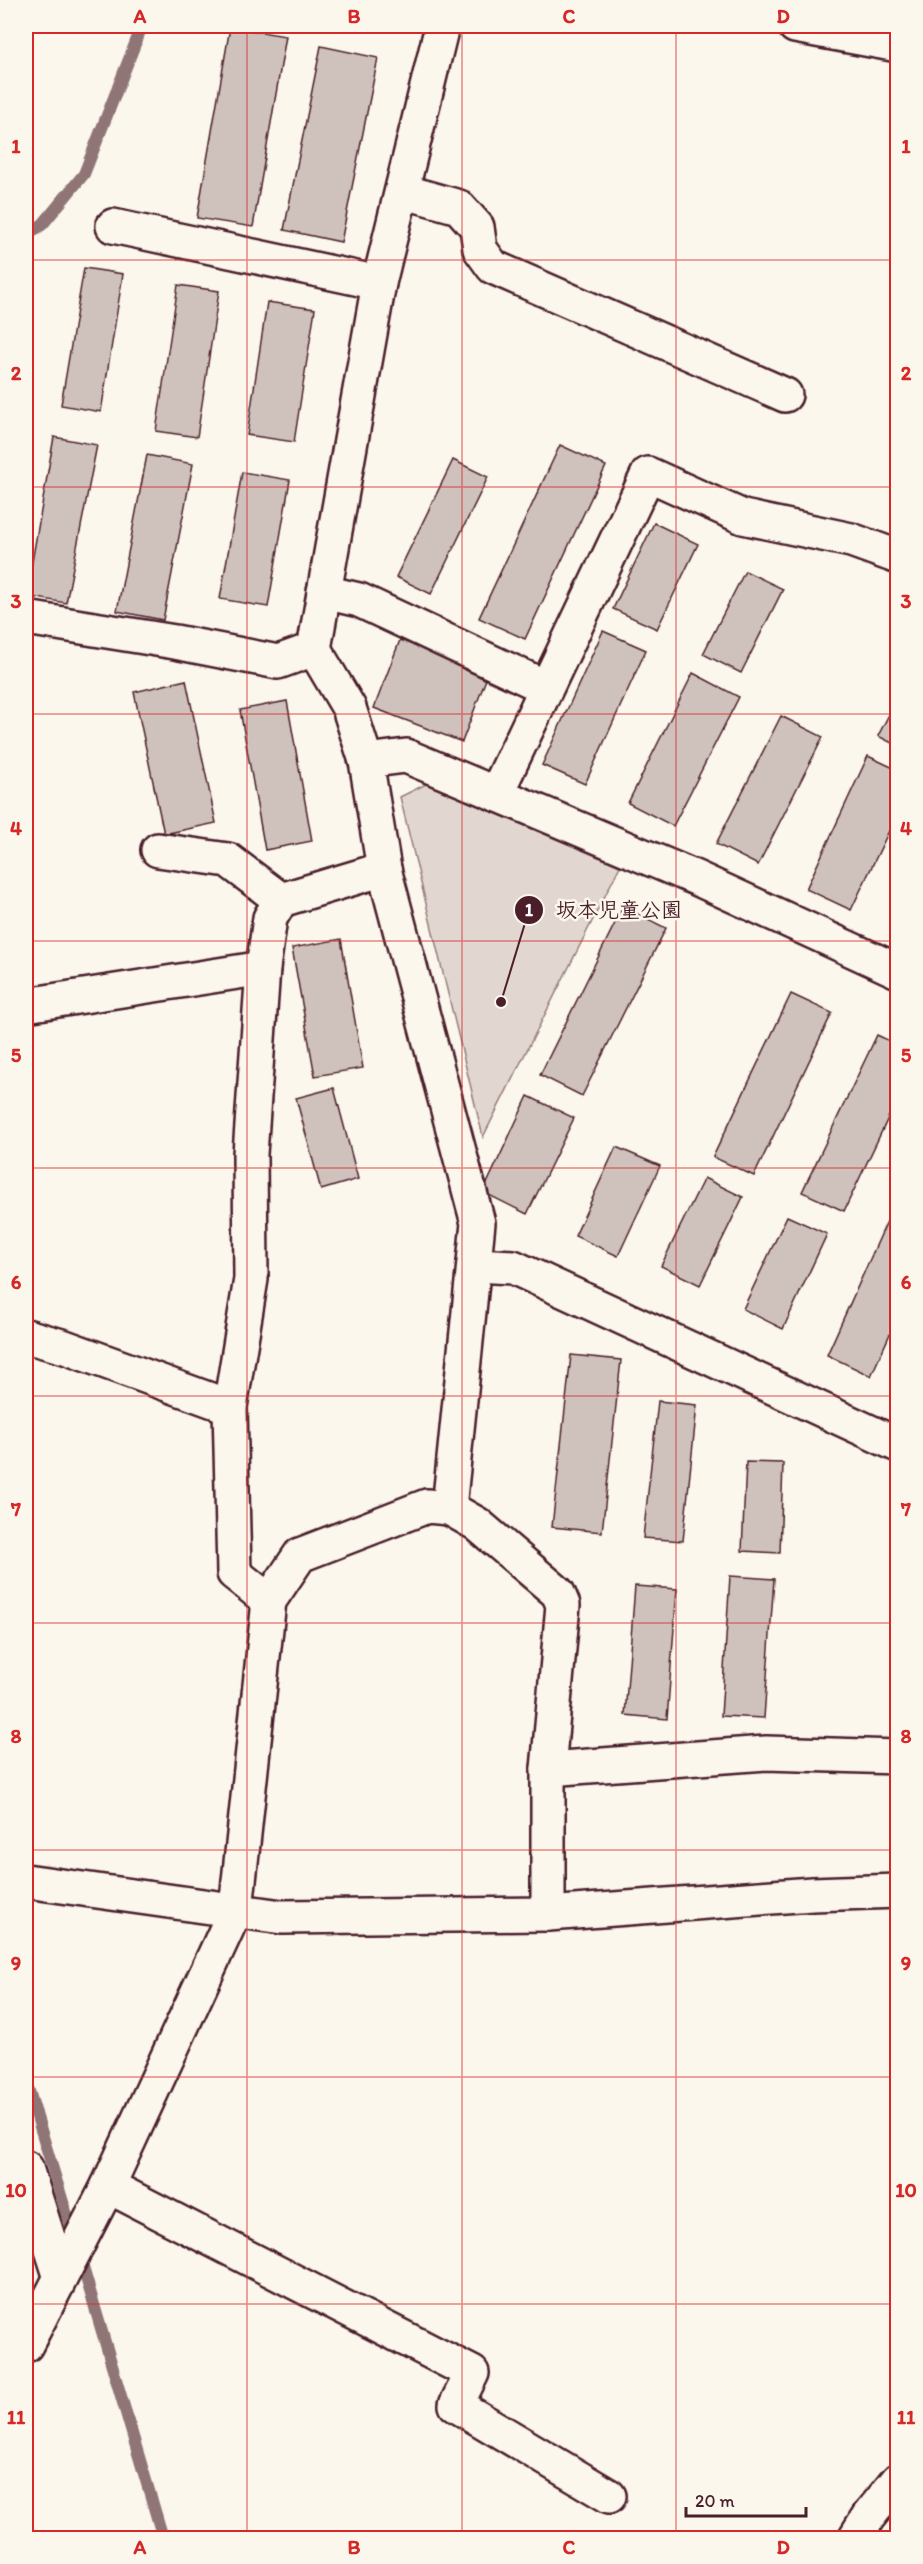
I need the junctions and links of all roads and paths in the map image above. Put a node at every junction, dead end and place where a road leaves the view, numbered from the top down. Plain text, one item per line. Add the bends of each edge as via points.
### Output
1 (442, 26) edge
2 (795, 26) edge
3 (897, 45) edge
4 (402, 191) junction
5 (113, 226) dead end
6 (380, 283) junction
7 (785, 395) dead end
8 (897, 557) edge
9 (324, 592) junction
10 (26, 618) edge
11 (314, 649) junction
12 (545, 687) junction
13 (366, 760) junction
14 (496, 794) junction
15 (158, 850) dead end
16 (384, 869) junction
17 (281, 900) junction
18 (263, 968) junction
19 (897, 971) edge
20 (26, 1005) edge
21 (474, 1264) junction
22 (26, 1336) edge
23 (230, 1407) junction
24 (897, 1445) edge
25 (449, 1508) junction
26 (269, 1601) junction
27 (897, 1757) edge
28 (548, 1769) junction
29 (26, 1881) edge
30 (897, 1891) edge
31 (236, 1909) junction
32 (548, 1914) junction
33 (26, 2168) edge
34 (108, 2186) junction
35 (60, 2275) junction
36 (26, 2345) edge
37 (897, 2480) edge
38 (609, 2496) dead end
39 (855, 2538) edge

1 - 4 street
2 - 3 street
4 - 6 street
4 - 7 street via 459,207 477,227 480,249 493,267
5 - 6 street
6 - 9 street
8 - 12 street via 851,540 743,517 648,474
9 - 11 street
9 - 12 street via 359,600
10 - 11 street via 278,662
11 - 13 street via 349,708
12 - 14 street
13 - 14 street via 406,756
13 - 16 street
14 - 19 street via 696,878
15 - 17 street via 228,860
16 - 17 street
16 - 21 street via 478,1223
17 - 18 street via 270,918
18 - 20 street
18 - 23 street via 250,1154 251,1279
21 - 24 street via 513,1267
21 - 25 street
22 - 23 street
23 - 26 street via 234,1573
25 - 26 street via 427,1506 300,1556
25 - 28 street via 477,1524 558,1593 563,1605
26 - 31 street
27 - 28 street via 766,1753
28 - 32 street
29 - 31 street
30 - 32 street
31 - 32 street via 282,1917
31 - 34 street
33 - 35 street
34 - 35 street
34 - 38 street via 472,2373 456,2405
35 - 36 street
37 - 39 street

